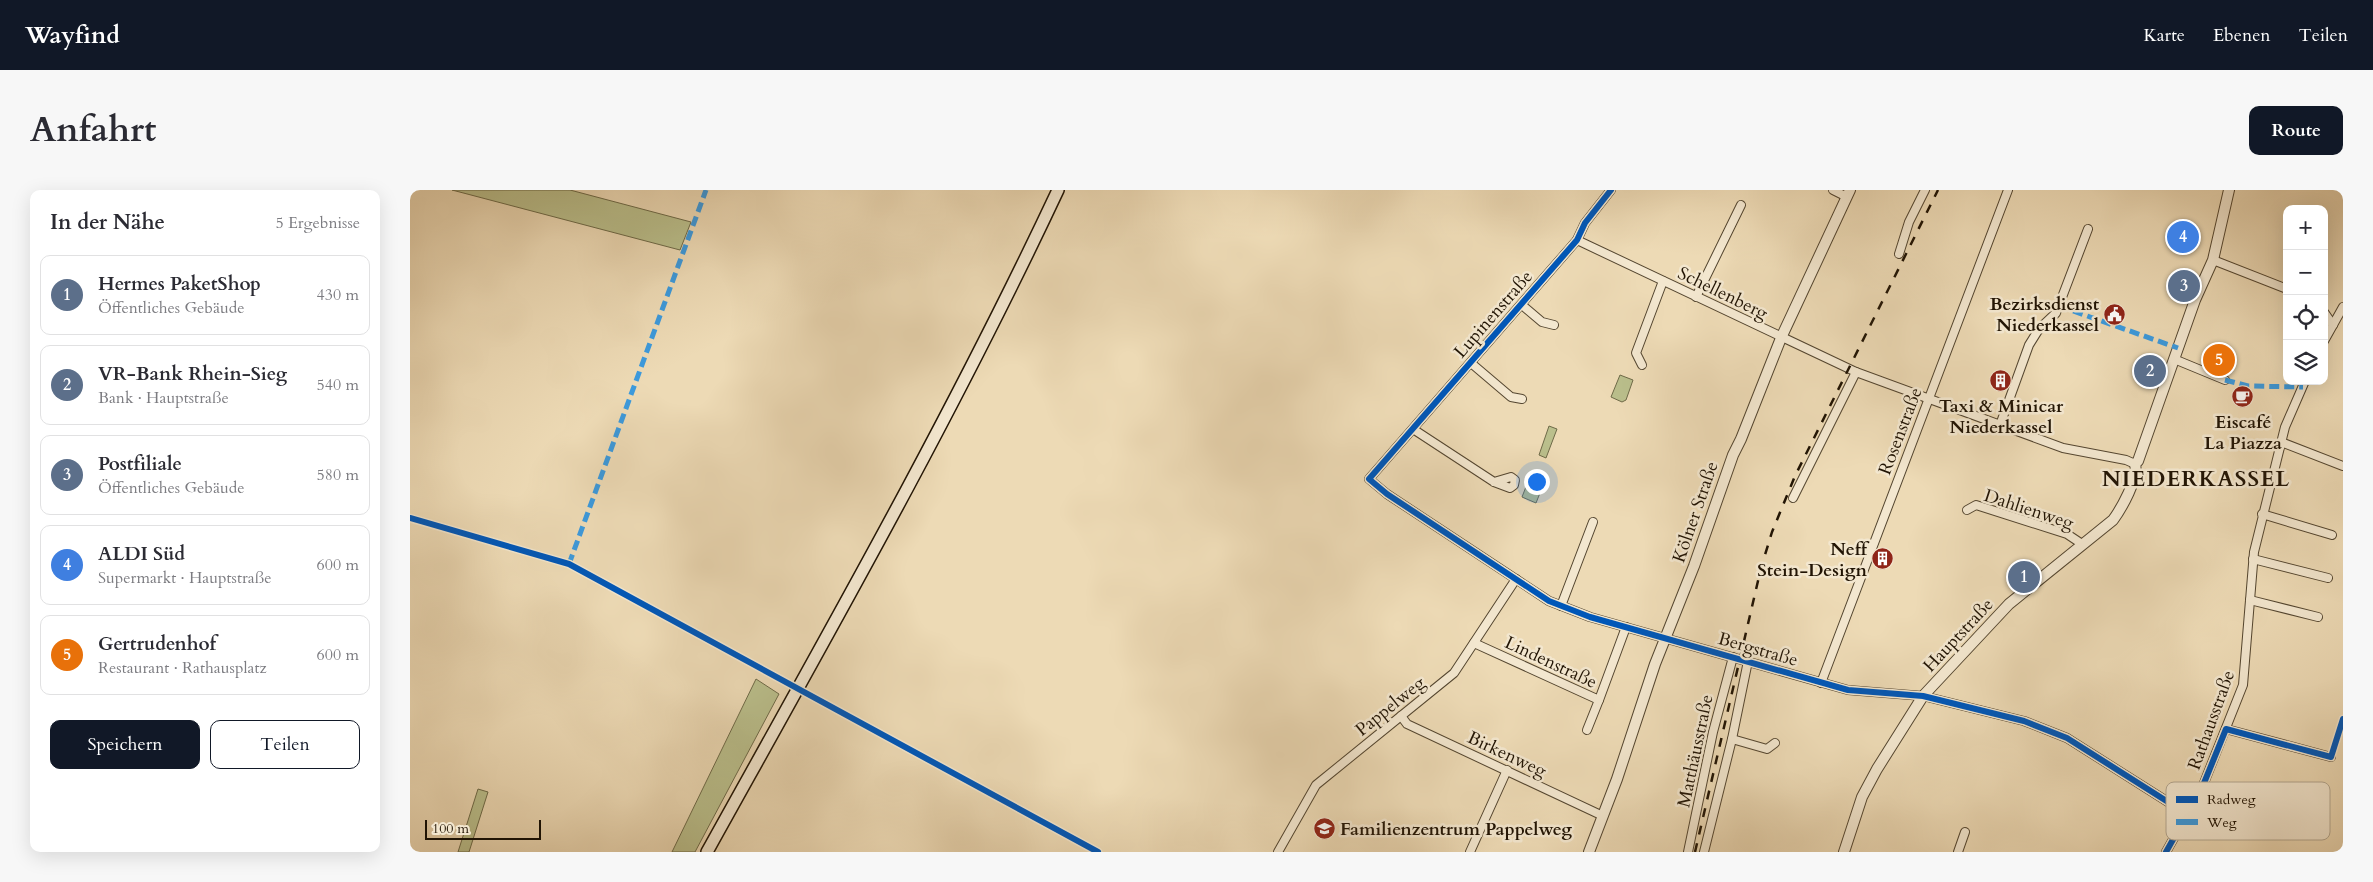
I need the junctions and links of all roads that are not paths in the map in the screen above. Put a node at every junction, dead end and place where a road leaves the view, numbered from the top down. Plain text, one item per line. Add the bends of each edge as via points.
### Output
1 (1058, 190) edge
2 (1611, 190) edge
3 (1833, 190) edge
4 (1925, 190) edge
5 (2008, 190) edge
6 (2229, 190) edge
7 (1849, 193) edge
8 (1740, 205) dead end
9 (2088, 229) dead end
10 (1577, 240) junction
11 (1899, 254) dead end
12 (2213, 260) junction
13 (1663, 281) junction
14 (2283, 287) edge
15 (1696, 297) junction
16 (1522, 304) junction
17 (2343, 307) edge
18 (2328, 318) edge
19 (1554, 324) dead end
20 (2333, 325) junction
21 (1782, 338) junction
22 (2325, 340) edge
23 (2174, 359) junction
24 (1471, 363) junction
25 (1642, 365) dead end
26 (1856, 372) junction
27 (2225, 380) dead end
28 (2303, 385) edge
29 (1929, 398) junction
30 (1522, 399) dead end
31 (2000, 425) junction
32 (1413, 429) junction
33 (2281, 442) junction
34 (1392, 454) joint
35 (2134, 464) junction
36 (2343, 466) edge
37 (1494, 482) dead end
38 (1793, 498) dead end
39 (1967, 510) dead end
40 (2262, 514) junction
41 (1594, 522) dead end
42 (2332, 535) dead end
43 (2082, 544) junction
44 (2253, 559) junction
45 (2328, 578) dead end
46 (1516, 579) junction
47 (2250, 600) junction
48 (1561, 606) junction
49 (2318, 617) dead end
50 (1626, 626) junction
51 (1666, 638) junction
52 (1474, 643) junction
53 (1733, 657) junction
54 (1748, 662) junction
55 (1821, 683) junction
56 (1923, 696) junction
57 (1599, 700) junction
58 (1401, 716) junction
59 (2226, 729) junction
60 (1587, 730) dead end
61 (1732, 739) junction
62 (1776, 743) dead end
63 (2331, 757) dead end
64 (1507, 770) junction
65 (2204, 782) edge
66 (2166, 801) edge
67 (1603, 816) junction
68 (1965, 832) dead end
69 (2173, 840) edge
70 (707, 852) edge
71 (1278, 852) edge
72 (1470, 852) edge
73 (1589, 852) edge
74 (1688, 852) edge
75 (1704, 852) edge
76 (1844, 852) edge
77 (1958, 852) edge
78 (2166, 852) edge

1 - 70 main road via 933,440
2 - 10 street, Lupinenstraße via 1585,223
3 - 7 street
4 - 11 street via 1909,222
5 - 29 street, Rosenstraße
6 - 12 street, Hauptstraße
7 - 21 street, Kölner Straße
8 - 15 street
9 - 31 street via 2056,313 2028,345
10 - 13 street, Schellenberg
10 - 16 street, Lupinenstraße
12 - 14 street
12 - 23 street, Hauptstraße
13 - 15 street, Schellenberg
13 - 25 street via 1636,354
15 - 21 street, Schellenberg
16 - 19 street, Lupinenstraße via 1542,322
16 - 24 street, Lupinenstraße
17 - 20 street
18 - 20 street
20 - 22 street
21 - 26 street, Schellenberg
21 - 51 street, Kölner Straße via 1733,455
23 - 27 street
23 - 35 street, Hauptstraße via 2138,461
24 - 30 street via 1511,397
24 - 32 street, Lupinenstraße
26 - 29 street, Schellenberg
26 - 38 street
28 - 33 street, Rathausstraße
29 - 31 street, Schellenberg
29 - 55 street, Rosenstraße
31 - 35 street, Schellenberg via 2063,448
32 - 34 street, Lupinenstraße
32 - 37 street
33 - 36 street
33 - 40 street, Rathausstraße
34 - 46 street, Bergstraße via 1369,479
35 - 43 street, Hauptstraße via 2135,473 2123,506 2113,520
39 - 43 street, Dahlienweg via 1976,505 2067,534
40 - 42 street
40 - 44 street, Rathausstraße
41 - 48 street
43 - 56 street, Hauptstraße via 2010,604
44 - 45 street
44 - 47 street, Rathausstraße
46 - 48 street, Bergstraße
46 - 52 street, Pappelweg
47 - 49 street
47 - 59 street, Rathausstraße via 2243,685
48 - 50 street, Bergstraße
50 - 51 street, Bergstraße
50 - 57 street, Lindenstraße
51 - 53 street, Bergstraße
51 - 67 street, Kölner Straße
52 - 57 street, Lindenstraße
52 - 58 street, Pappelweg via 1454,674
53 - 54 street, Bergstraße
53 - 74 street, Matthäusstraße via 1713,732
54 - 55 street, Bergstraße
54 - 61 street
55 - 56 street, Bergstraße via 1848,690
56 - 66 street, Bergstraße via 2024,721 2067,738
56 - 76 street, Hauptstraße via 1862,797
57 - 60 street
58 - 64 street, Birkenweg via 1407,724
58 - 71 street, Pappelweg via 1316,786
59 - 63 street
59 - 65 street, Rathausstraße
61 - 62 street via 1767,749
61 - 75 street
64 - 67 street, Birkenweg
64 - 72 street
67 - 73 street, Kölner Straße
68 - 77 street
69 - 78 street, Rathausstraße

